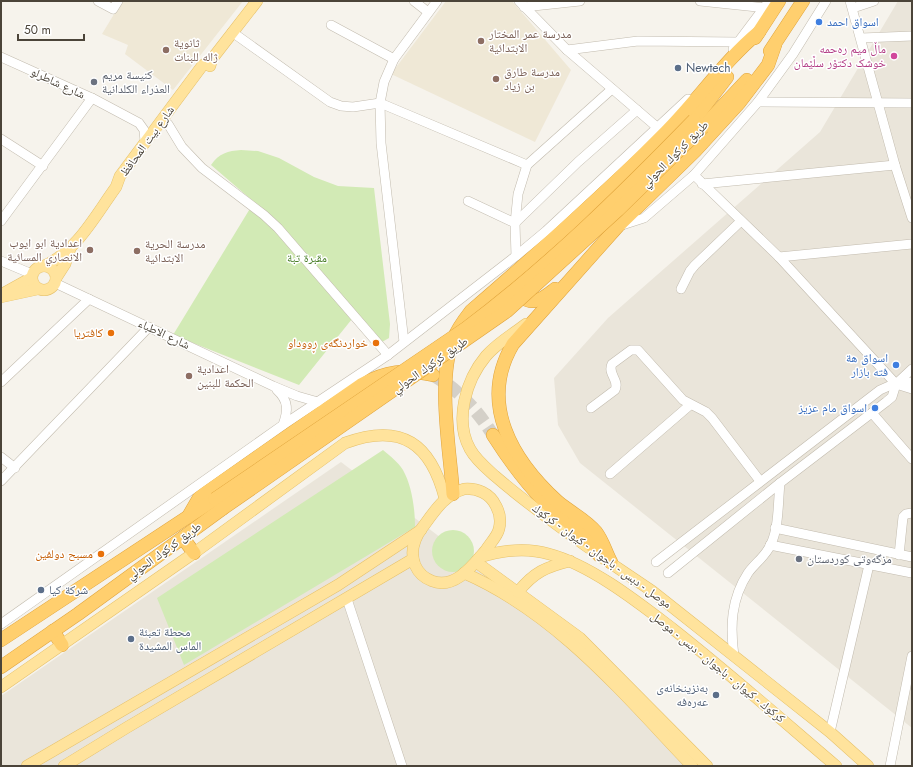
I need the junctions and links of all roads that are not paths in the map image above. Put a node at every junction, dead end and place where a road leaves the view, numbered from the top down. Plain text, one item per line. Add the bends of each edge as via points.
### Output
1 (98, 1) edge
2 (118, 1) edge
3 (257, 1) edge
4 (414, 1) edge
5 (437, 1) edge
6 (580, 1) edge
7 (700, 1) edge
8 (803, 1) edge
9 (826, 1) edge
10 (874, 1) edge
11 (769, 3) edge
12 (522, 4) edge
13 (852, 4) edge
14 (428, 12) junction
15 (331, 25) dead end
16 (232, 32) junction
17 (759, 32) junction
18 (912, 36) edge
19 (861, 38) junction
20 (738, 42) junction
21 (775, 45) junction
22 (568, 50) junction
23 (1, 57) edge
24 (212, 59) junction
25 (394, 59) junction
26 (612, 89) junction
27 (92, 98) junction
28 (758, 102) junction
29 (380, 103) junction
30 (879, 103) junction
31 (912, 103) edge
32 (637, 110) junction
33 (698, 123) junction
34 (168, 124) junction
35 (658, 128) junction
36 (1, 139) edge
37 (145, 142) junction
38 (527, 165) junction
39 (895, 165) junction
40 (44, 166) junction
41 (694, 175) junction
42 (702, 184) junction
43 (116, 187) junction
44 (468, 201) dead end
45 (912, 218) edge
46 (1, 221) edge
47 (741, 221) junction
48 (515, 223) junction
49 (618, 226) junction
50 (550, 235) junction
51 (912, 244) edge
52 (71, 249) junction
53 (516, 256) junction
54 (779, 257) junction
55 (534, 258) junction
56 (1, 261) edge
57 (44, 266) junction
58 (582, 267) junction
59 (32, 276) junction
60 (55, 280) junction
61 (681, 288) dead end
62 (38, 289) junction
63 (1, 295) edge
64 (89, 299) junction
65 (541, 313) junction
66 (149, 327) junction
67 (404, 342) junction
68 (388, 355) junction
69 (912, 369) edge
70 (433, 375) tunnel mouth
71 (1, 382) edge
72 (912, 382) edge
73 (896, 384) junction
74 (273, 386) junction
75 (912, 389) edge
76 (318, 402) junction
77 (690, 404) junction
78 (591, 408) dead end
79 (872, 413) junction
80 (283, 426) junction
81 (494, 435) tunnel mouth
82 (1, 457) edge
83 (912, 459) edge
84 (15, 468) junction
85 (610, 474) dead end
86 (1, 481) edge
87 (760, 481) junction
88 (780, 483) junction
89 (509, 487) junction
90 (449, 496) junction
91 (218, 504) junction
92 (496, 504) junction
93 (912, 513) edge
94 (188, 517) junction
95 (709, 521) junction
96 (775, 528) junction
97 (421, 530) junction
98 (718, 532) junction
99 (182, 538) junction
100 (770, 545) junction
101 (194, 553) junction
102 (599, 555) junction
103 (899, 555) junction
104 (912, 557) edge
105 (413, 559) junction
106 (478, 559) junction
107 (570, 561) junction
108 (611, 562) junction
109 (656, 562) dead end
110 (869, 565) junction
111 (668, 573) dead end
112 (912, 573) edge
113 (464, 574) junction
114 (338, 585) junction
115 (518, 592) junction
116 (347, 599) junction
117 (1, 624) edge
118 (53, 631) junction
119 (1, 640) edge
120 (62, 645) junction
121 (734, 656) junction
122 (912, 656) edge
123 (599, 663) junction
124 (1, 667) edge
125 (911, 670) edge
126 (1, 687) edge
127 (830, 732) junction
128 (27, 766) edge
129 (64, 766) edge
130 (402, 766) edge
131 (692, 766) edge
132 (707, 766) edge
133 (836, 766) edge
134 (868, 766) edge
135 (890, 766) edge

1 - 2 street via 113,9
3 - 16 main road, شارع بيت المحافظ
4 - 14 street
5 - 14 street
6 - 12 street
7 - 11 street
8 - 21 highway, طريق كركوك الحولي
9 - 28 street via 793,54
10 - 13 street
11 - 17 highway, طريق كركوك الحولي
11 - 20 street
12 - 22 street
13 - 19 street
14 - 25 street
15 - 25 street
16 - 24 main road, شارع بيت المحافظ
16 - 29 street via 330,102 353,107
17 - 33 highway, طريق كركوك الحولي
17 - 50 highway via 740,49 661,137
18 - 19 street
19 - 30 street
20 - 22 street via 638,41
20 - 35 street via 690,98
21 - 33 highway, طريق كركوك الحولي via 743,84
21 - 49 highway via 768,65 739,103 695,151
22 - 26 street
23 - 27 street, شارع شاطرلو
24 - 34 main road, شارع بيت المحافظ via 208,70
24 - 37 main road, شارع بيت المحافظ via 202,66
25 - 29 street via 384,82
26 - 32 street
26 - 38 street
27 - 37 street, شارع شاطرلو via 139,123 144,130
27 - 40 street
28 - 30 street
28 - 41 street
29 - 38 street
29 - 67 street via 382,143
30 - 31 street
30 - 39 street
32 - 35 street
32 - 48 street
33 - 91 highway, طريق كركوك الحولي, bridge via 524,284 465,329
34 - 43 main road, شارع بيت المحافظ via 126,179
34 - 68 street via 182,147 202,168 278,228
35 - 50 street
36 - 40 street
37 - 43 main road, شارع بيت المحافظ via 120,176
38 - 48 street via 518,194
39 - 42 street
39 - 45 street
40 - 46 street
41 - 42 street
41 - 49 street via 644,218
42 - 47 street
43 - 52 main road, شارع بيت المحافظ
44 - 48 street
47 - 54 street
47 - 61 street via 695,265
48 - 53 street
49 - 58 highway
50 - 53 street
50 - 55 highway
51 - 54 street
52 - 57 main road, شارع بيت المحافظ
52 - 60 main road, شارع بيت المحافظ
53 - 67 street
54 - 73 street
55 - 58 highway via 519,284 520,295 530,301 540,300
55 - 90 highway via 471,311 453,341 446,390
56 - 59 street
57 - 59 main road, شارع بيت المحافظ via 35,270
57 - 60 main road via 52,270
58 - 65 highway
59 - 62 main road
59 - 63 main road, شارع بيت المحافظ
60 - 62 main road, شارع بيت المحافظ via 48,290
60 - 64 street, شارع الاطباء
62 - 63 main road, شارع بيت المحافظ
64 - 66 street, شارع الاطباء
64 - 71 street
65 - 89 main road, موصل - دبس - باجوان - كيوان - كركوك via 486,355 472,376 465,400 464,432 471,450 480,462
65 - 108 highway via 514,344 502,366 498,386 502,423 533,476 558,502 596,533
66 - 74 street, شارع الاطباء
66 - 84 street
67 - 68 street
68 - 76 street
69 - 73 street
70 - 94 highway via 402,371 380,376 352,390 204,494
72 - 73 street
73 - 75 street
73 - 79 street via 892,397
73 - 87 street via 880,390
74 - 76 street, شارع الاطباء
74 - 80 street, شارع الاطباء via 286,402 287,412
76 - 80 street
77 - 78 street via 683,400 640,352 634,349 612,364 610,370 617,383 616,390
77 - 85 street
77 - 87 street via 712,418
79 - 83 street
79 - 88 street
80 - 117 street
81 - 102 highway via 528,485 585,536
82 - 84 street
84 - 86 street
87 - 95 street
88 - 96 street
88 - 98 street
89 - 92 main road
89 - 102 main road, موصل - دبس - باجوان - كيوان - كركوك
90 - 92 main road via 469,488 488,495
90 - 97 main road
90 - 101 main road via 425,454 411,443 395,436 378,434 361,437 331,452
91 - 94 highway, طريق كركوك الحولي
91 - 99 highway, طريق كركوك الحولي
92 - 106 main road via 500,517 499,530
93 - 103 street via 903,517
94 - 119 highway, طريق كركوك الحولي
95 - 98 street
95 - 109 street
96 - 100 street
96 - 103 street
97 - 105 main road via 413,545
97 - 114 main road
98 - 111 street
99 - 101 highway
99 - 118 highway, طريق كركوك الحولي
100 - 110 street
100 - 121 street via 748,573 736,600 731,626
101 - 120 main road
102 - 108 main road, موصل - دبس - باجوان - كيوان - كركوك
103 - 104 street
105 - 113 main road via 420,573 435,582 447,582
105 - 116 main road
106 - 107 main road, كركوك - كيوان - باجوان - دبس - موصل via 495,552 522,550 548,553
106 - 113 main road
106 - 115 main road via 500,581
107 - 115 main road via 551,565 538,572
107 - 133 main road, كركوك - كيوان - باجوان - دبس - موصل via 643,606 708,656
108 - 121 main road, موصل - دبس - باجوان - كيوان - كركوك
110 - 112 street
110 - 127 street
113 - 123 main road via 488,584 538,615
114 - 116 main road
114 - 128 main road
115 - 123 main road via 580,638
116 - 129 main road
116 - 130 street
118 - 120 highway
118 - 124 highway, طريق كركوك الحولي
120 - 126 main road
121 - 127 main road, موصل - دبس - باجوان - كيوان - كركوك
122 - 125 street
123 - 131 main road
123 - 132 main road
125 - 135 street
127 - 134 main road, موصل - دبس - باجوان - كيوان - كركوك

